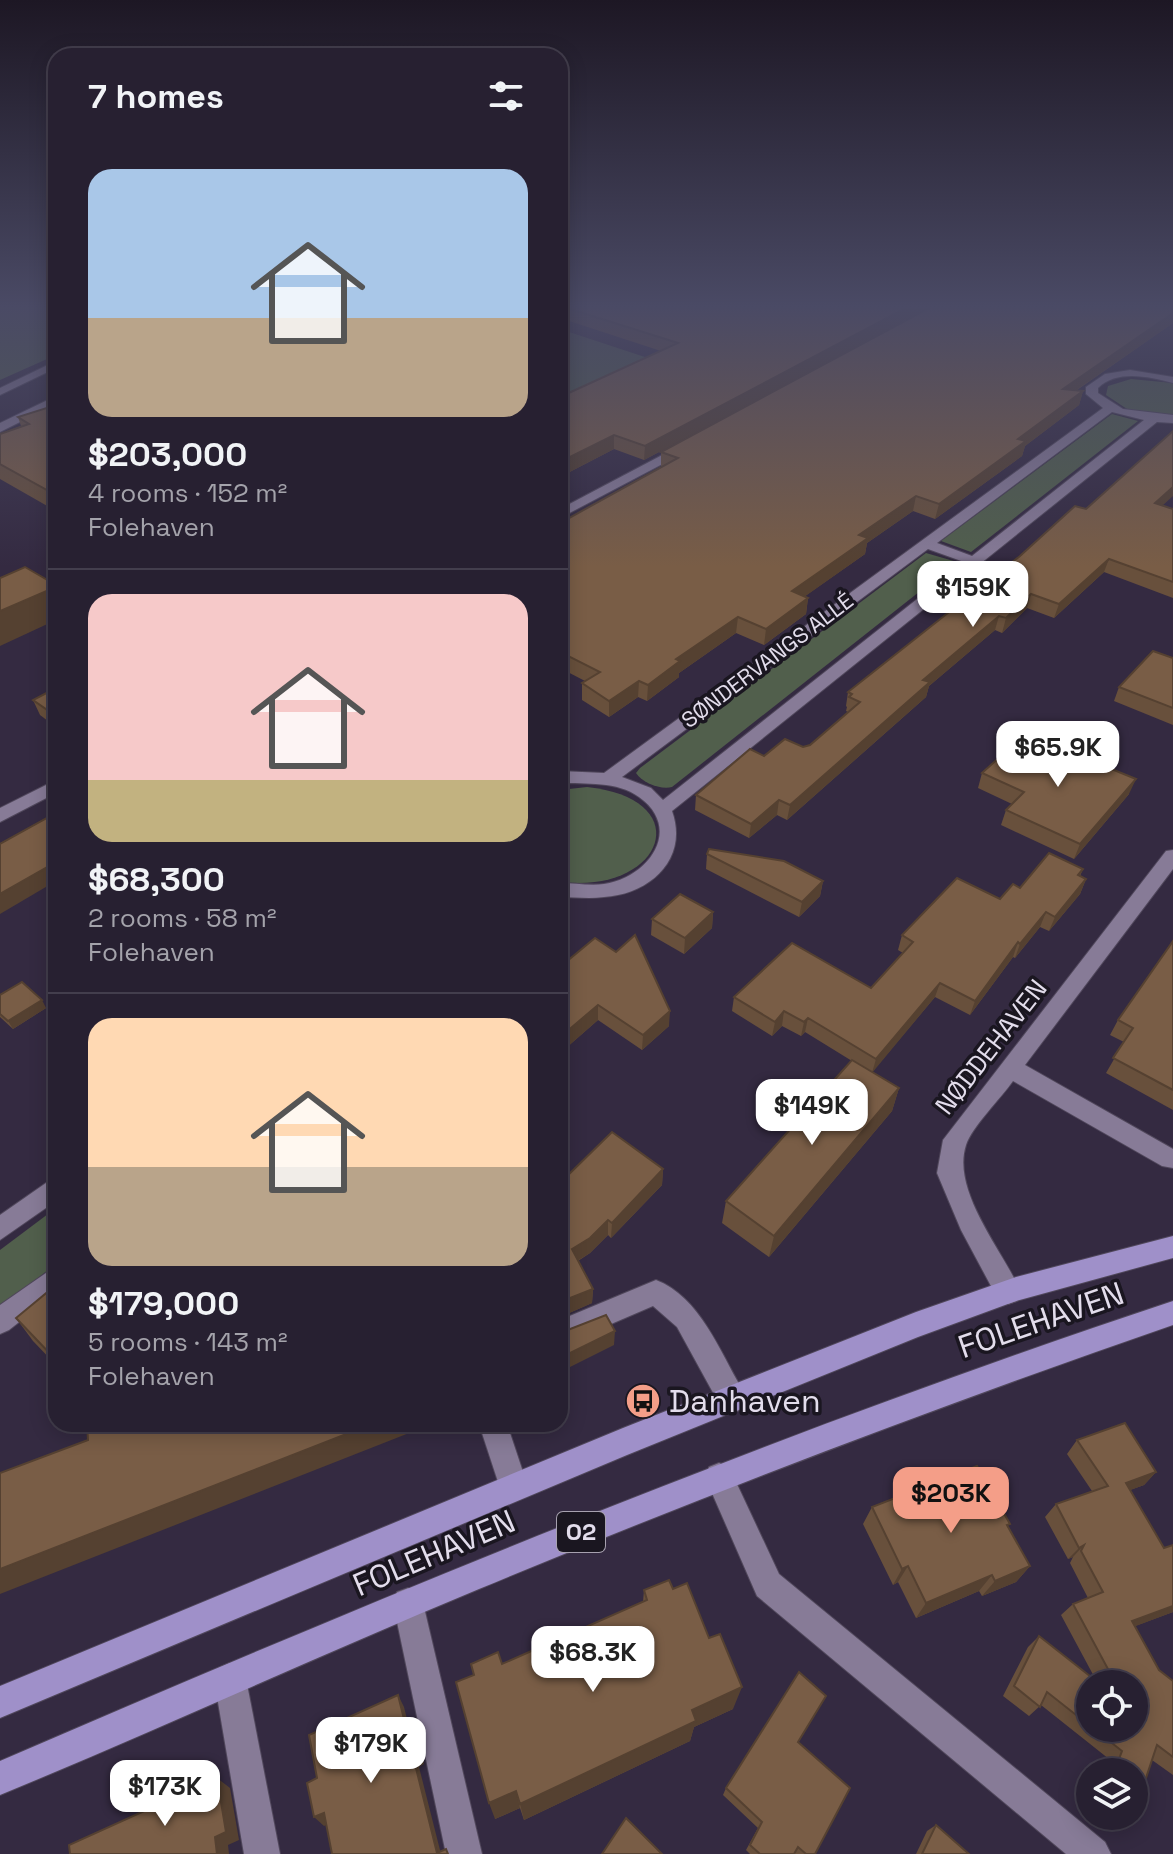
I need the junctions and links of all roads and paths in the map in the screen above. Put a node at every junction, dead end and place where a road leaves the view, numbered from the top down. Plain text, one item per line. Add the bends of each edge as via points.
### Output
1 (1093, 395) edge
2 (48, 403) edge
3 (1110, 408) junction
4 (1154, 418) junction
5 (1173, 419) edge
6 (0, 428) edge
7 (695, 441) edge
8 (568, 510) edge
9 (925, 543) junction
10 (976, 562) junction
11 (568, 777) edge
12 (609, 778) junction
13 (48, 790) edge
14 (663, 809) junction
15 (0, 816) edge
16 (1173, 856) edge
17 (568, 890) edge
18 (1012, 1069) junction
19 (1170, 1159) dead end
20 (48, 1193) edge
21 (0, 1229) edge
22 (1173, 1247) edge
23 (48, 1284) edge
24 (1008, 1292) junction
25 (1173, 1313) edge
26 (0, 1321) edge
27 (568, 1330) edge
28 (732, 1399) junction
29 (496, 1432) edge
30 (719, 1477) junction
31 (513, 1487) junction
32 (408, 1603) junction
33 (230, 1679) junction
34 (0, 1702) edge
35 (0, 1778) edge
36 (262, 1854) edge
37 (464, 1854) edge
38 (1093, 1854) edge

1 - 3 street
2 - 6 street
3 - 4 street
3 - 9 street, SØNDERVANGS ALLÉ
4 - 5 street
4 - 10 street, SØNDERVANGS ALLÉ
7 - 8 street
9 - 10 street
9 - 12 street, SØNDERVANGS ALLÉ
10 - 14 street, SØNDERVANGS ALLÉ
11 - 12 street
12 - 14 street via 631,784
13 - 15 street
14 - 17 street via 671,840 652,871 618,888
16 - 18 street, NØDDEHAVEN
18 - 19 street
18 - 24 street, NØDDEHAVEN via 956,1139 949,1173
20 - 21 street
22 - 24 main road, FOLEHAVEN
23 - 26 street
24 - 28 main road, FOLEHAVEN
25 - 30 main road, FOLEHAVEN / O2 via 945,1391
27 - 28 street via 656,1292 686,1318
28 - 31 main road, FOLEHAVEN
29 - 31 street
30 - 32 main road, FOLEHAVEN / O2
30 - 38 street via 768,1585
31 - 34 main road, FOLEHAVEN
32 - 33 main road, FOLEHAVEN / O2
32 - 37 street
33 - 35 main road, FOLEHAVEN / O2
33 - 36 street

